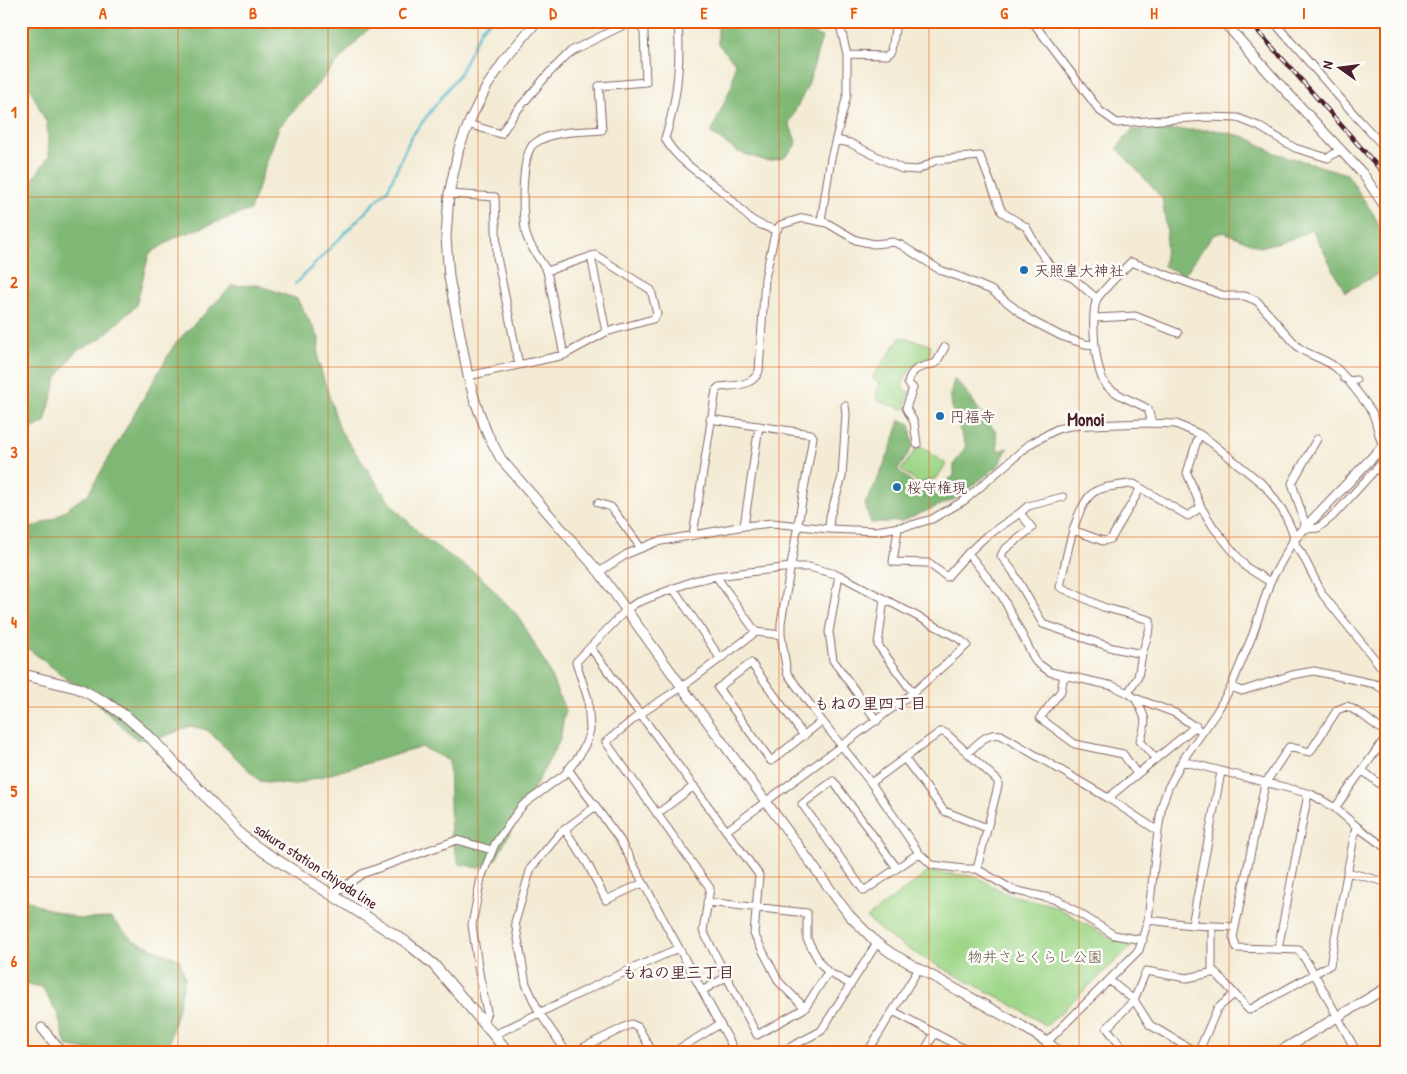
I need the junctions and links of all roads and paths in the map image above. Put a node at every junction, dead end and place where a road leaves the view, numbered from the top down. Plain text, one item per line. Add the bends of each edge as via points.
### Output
1 (536, 21) edge
2 (632, 21) edge
3 (638, 21) edge
4 (678, 21) edge
5 (839, 21) edge
6 (896, 21) edge
7 (1032, 21) edge
8 (1224, 21) edge
9 (1273, 21) edge
10 (847, 54) junction
11 (468, 124) junction
12 (836, 140) junction
13 (1341, 149) junction
14 (1386, 149) edge
15 (449, 194) junction
16 (1386, 208) edge
17 (821, 221) junction
18 (777, 230) junction
19 (591, 256) junction
20 (546, 270) junction
21 (1097, 299) junction
22 (1094, 318) junction
23 (606, 332) junction
24 (1178, 333) dead end
25 (1095, 345) junction
26 (945, 347) dead end
27 (564, 355) junction
28 (519, 365) junction
29 (468, 376) junction
30 (1344, 378) junction
31 (1356, 380) dead end
32 (845, 406) dead end
33 (710, 419) junction
34 (1152, 423) junction
35 (759, 426) junction
36 (1199, 434) junction
37 (1317, 439) dead end
38 (917, 444) dead end
39 (1384, 444) edge
40 (1386, 458) edge
41 (1140, 488) junction
42 (1063, 497) dead end
43 (598, 503) dead end
44 (1201, 507) junction
45 (1020, 513) junction
46 (799, 525) junction
47 (744, 526) junction
48 (1305, 528) junction
49 (828, 529) junction
50 (898, 529) junction
51 (1073, 530) junction
52 (693, 535) junction
53 (1294, 539) junction
54 (642, 548) junction
55 (968, 553) junction
56 (792, 567) junction
57 (599, 572) junction
58 (716, 576) junction
59 (839, 576) junction
60 (1270, 582) junction
61 (673, 588) junction
62 (884, 599) junction
63 (626, 610) junction
64 (756, 632) junction
65 (781, 634) junction
66 (590, 647) junction
67 (1142, 654) junction
68 (720, 658) junction
69 (21, 674) edge
70 (1064, 675) junction
71 (1386, 675) edge
72 (682, 687) junction
73 (1231, 687) junction
74 (1379, 687) junction
75 (1386, 691) edge
76 (913, 693) junction
77 (1132, 695) junction
78 (640, 714) junction
79 (822, 721) junction
80 (877, 721) junction
81 (1196, 726) junction
82 (1203, 731) junction
83 (1386, 733) edge
84 (804, 736) junction
85 (1386, 737) edge
86 (842, 746) junction
87 (968, 753) junction
88 (905, 759) junction
89 (1156, 759) junction
90 (1182, 761) junction
91 (568, 769) junction
92 (1362, 770) junction
93 (1221, 772) junction
94 (1137, 774) junction
95 (871, 783) junction
96 (1265, 784) junction
97 (694, 786) junction
98 (1386, 789) edge
99 (1308, 794) junction
100 (1108, 798) junction
101 (766, 801) junction
102 (596, 806) junction
103 (1335, 808) junction
104 (657, 814) junction
105 (1356, 826) junction
106 (987, 828) junction
107 (565, 830) junction
108 (726, 831) junction
109 (1158, 831) junction
110 (1386, 848) edge
111 (492, 850) junction
112 (919, 853) junction
113 (897, 868) junction
114 (977, 869) junction
115 (1347, 872) junction
116 (1386, 882) edge
117 (644, 883) junction
118 (333, 895) junction
119 (707, 902) junction
120 (756, 908) junction
121 (1148, 920) junction
122 (1192, 925) junction
123 (1386, 925) edge
124 (1212, 926) junction
125 (1235, 928) junction
126 (1386, 933) edge
127 (1143, 940) junction
128 (877, 943) junction
129 (679, 948) junction
130 (1278, 949) junction
131 (918, 970) junction
132 (828, 972) junction
133 (1212, 973) junction
134 (1314, 973) junction
135 (726, 977) junction
136 (1109, 980) junction
137 (850, 984) junction
138 (1386, 988) edge
139 (702, 991) junction
140 (1234, 994) junction
141 (1134, 1000) junction
142 (805, 1008) junction
143 (892, 1011) junction
144 (539, 1012) junction
145 (1338, 1017) junction
146 (483, 1022) junction
147 (720, 1024) junction
148 (42, 1028) dead end
149 (935, 1033) junction
150 (494, 1035) junction
151 (1048, 1042) junction
152 (1386, 1047) edge
153 (506, 1052) edge
154 (62, 1053) edge
155 (572, 1053) edge
156 (653, 1053) edge
157 (672, 1053) edge
158 (736, 1053) edge
159 (779, 1053) edge
160 (867, 1053) edge
161 (923, 1053) edge
162 (972, 1053) edge
163 (1061, 1053) edge
164 (1126, 1053) edge
165 (1193, 1053) edge
166 (1198, 1053) edge
167 (1277, 1053) edge
168 (1357, 1053) edge
169 (1377, 1053) edge

1 - 11 street via 487,86
2 - 11 street via 571,52 549,73 501,134
3 - 20 street via 644,32 646,82 599,86 602,130 557,134 533,144 528,153 524,194 526,235
4 - 18 street via 680,61 676,97 665,138 690,166 753,220
5 - 10 street
6 - 10 street via 892,51 887,56
7 - 13 street via 1100,111 1117,123 1238,118 1295,148 1328,158
8 - 13 street
9 - 14 street
10 - 12 street via 847,95
11 - 15 street
12 - 17 street
12 - 21 street via 850,143 902,169 918,170 936,160 980,156 1002,212 1026,227 1053,270 1073,278
13 - 16 street
15 - 28 street via 494,197 497,257
15 - 29 street via 448,277
17 - 18 street via 797,218 780,225
17 - 25 street via 856,240 901,245 940,270 991,290 1030,320 1061,336
18 - 33 street via 765,278 757,376 749,383 719,387
19 - 20 street
19 - 23 street
19 - 23 street via 595,254 651,290 657,314 654,319
20 - 27 street
21 - 22 street
21 - 30 street via 1131,262 1225,296 1245,296 1256,301 1298,347 1336,367
22 - 24 street via 1135,316
22 - 25 street
23 - 27 street
25 - 34 street via 1105,385 1148,409
26 - 38 street via 936,363 915,369 910,374 908,383 913,388 906,408 914,422
27 - 28 street
28 - 29 street
29 - 57 street via 487,434 501,459
30 - 31 street
30 - 39 street via 1372,413
32 - 49 street via 842,477
33 - 35 street
33 - 52 street
34 - 36 street via 1176,424
34 - 50 street via 1057,429 1030,444 952,508 932,519
35 - 46 street via 811,434 813,437
35 - 47 street
36 - 44 street via 1187,473
36 - 53 street via 1264,486 1283,511
37 - 48 street via 1292,483
39 - 48 street
40 - 48 street via 1333,516 1318,528
41 - 44 street via 1188,516
41 - 51 street via 1129,484 1090,494
41 - 51 street via 1111,539 1103,541
42 - 45 street via 1028,506
43 - 54 street via 611,507
44 - 60 street via 1246,567
45 - 55 street via 985,536
45 - 67 street via 1032,528 1001,556 1043,624 1112,648
46 - 47 street
46 - 49 street
46 - 56 street
47 - 52 street
48 - 53 street
49 - 50 street
50 - 55 street via 894,562 928,562 946,576
51 - 67 street via 1060,587 1103,607 1150,620
52 - 54 street
53 - 60 street
53 - 71 street via 1323,596
54 - 57 street
55 - 70 street via 1002,596 1036,662 1050,672
56 - 58 street
56 - 59 street via 809,567
56 - 65 street
57 - 63 street
58 - 61 street
58 - 64 street
59 - 62 street
59 - 80 street via 829,632 833,660
60 - 73 street
61 - 63 street
61 - 68 street
62 - 76 street via 878,645
62 - 76 street via 967,645
63 - 66 street
63 - 72 street
64 - 65 street
64 - 68 street
65 - 79 street via 786,673
66 - 78 street
66 - 91 street via 576,662 588,699 590,730 579,756
67 - 77 street
68 - 72 street
69 - 118 main road, sakura station chiyoda line via 78,688 121,713 151,738 241,836
70 - 77 street via 1113,686
70 - 94 street via 1061,691 1040,718 1075,744 1123,754
71 - 74 street
72 - 78 street
72 - 101 street
73 - 74 street via 1242,691 1314,671
73 - 82 street
74 - 75 street
76 - 80 street
77 - 81 street via 1175,713
77 - 89 street via 1144,714 1146,724 1140,741
78 - 97 street
78 - 104 street via 606,742
79 - 84 street
79 - 86 street
80 - 86 street
81 - 82 street
81 - 89 street
82 - 90 street
83 - 96 street via 1347,706 1336,710 1310,752 1289,747
84 - 84 street via 772,761 718,688 751,663
85 - 92 street
86 - 95 street
86 - 101 street
87 - 88 street via 943,732
87 - 100 street via 981,740 998,734
87 - 106 street via 998,781
88 - 95 street
88 - 106 street via 944,811
89 - 94 street
90 - 93 street
90 - 109 street via 1168,788
91 - 102 street
91 - 111 street via 523,805
92 - 98 street
92 - 103 street
93 - 96 street
93 - 122 street
94 - 100 street
95 - 112 street
96 - 99 street
96 - 125 street
97 - 104 street
97 - 108 street
99 - 103 street
99 - 130 street
100 - 109 street
101 - 108 street
101 - 128 street via 849,915
102 - 107 street
102 - 117 street
103 - 105 street
104 - 119 street via 710,888
105 - 110 street
105 - 115 street
106 - 114 street
107 - 117 street via 606,900
107 - 144 street via 531,868 515,922 526,984
108 - 120 street via 759,875
109 - 121 street
111 - 118 street via 457,840 362,874
111 - 146 street via 481,878 472,925 487,1012
112 - 113 street
112 - 114 street via 932,865
113 - 113 street via 864,891 802,804 833,781
114 - 127 street via 1013,890 1058,900 1114,935
115 - 116 street
115 - 134 street via 1330,965
117 - 129 street
118 - 146 main road, sakura station chiyoda line via 426,957
119 - 120 street
119 - 135 street via 703,932
120 - 132 street via 807,913 807,939
120 - 142 street via 754,934 779,982
121 - 122 street
121 - 127 street
122 - 124 street
123 - 126 street
124 - 125 street
124 - 133 street
125 - 130 street via 1233,937 1237,948
127 - 136 street via 1139,950
128 - 131 street
128 - 137 street
129 - 139 street
129 - 144 street
130 - 134 street via 1299,950
131 - 143 street
131 - 151 street
132 - 137 street
132 - 142 street
133 - 140 street via 1215,972
133 - 141 street via 1188,978 1146,971
134 - 140 street via 1249,1010
134 - 145 street
135 - 139 street
135 - 142 street via 757,1035
136 - 141 street
136 - 151 street
137 - 159 street via 821,1030
138 - 145 street
139 - 147 street
140 - 166 street via 1217,1009
141 - 164 street via 1107,1028
141 - 165 street via 1150,1025
143 - 149 street
143 - 160 street
144 - 150 street
144 - 155 street via 565,1050
145 - 167 street
145 - 168 street
146 - 150 main road, sakura station chiyoda line
147 - 157 street
147 - 158 street
148 - 154 street
149 - 161 street
149 - 162 street
150 - 153 main road, sakura station chiyoda line
151 - 163 street
152 - 169 street
155 - 156 street via 631,1024 638,1026

